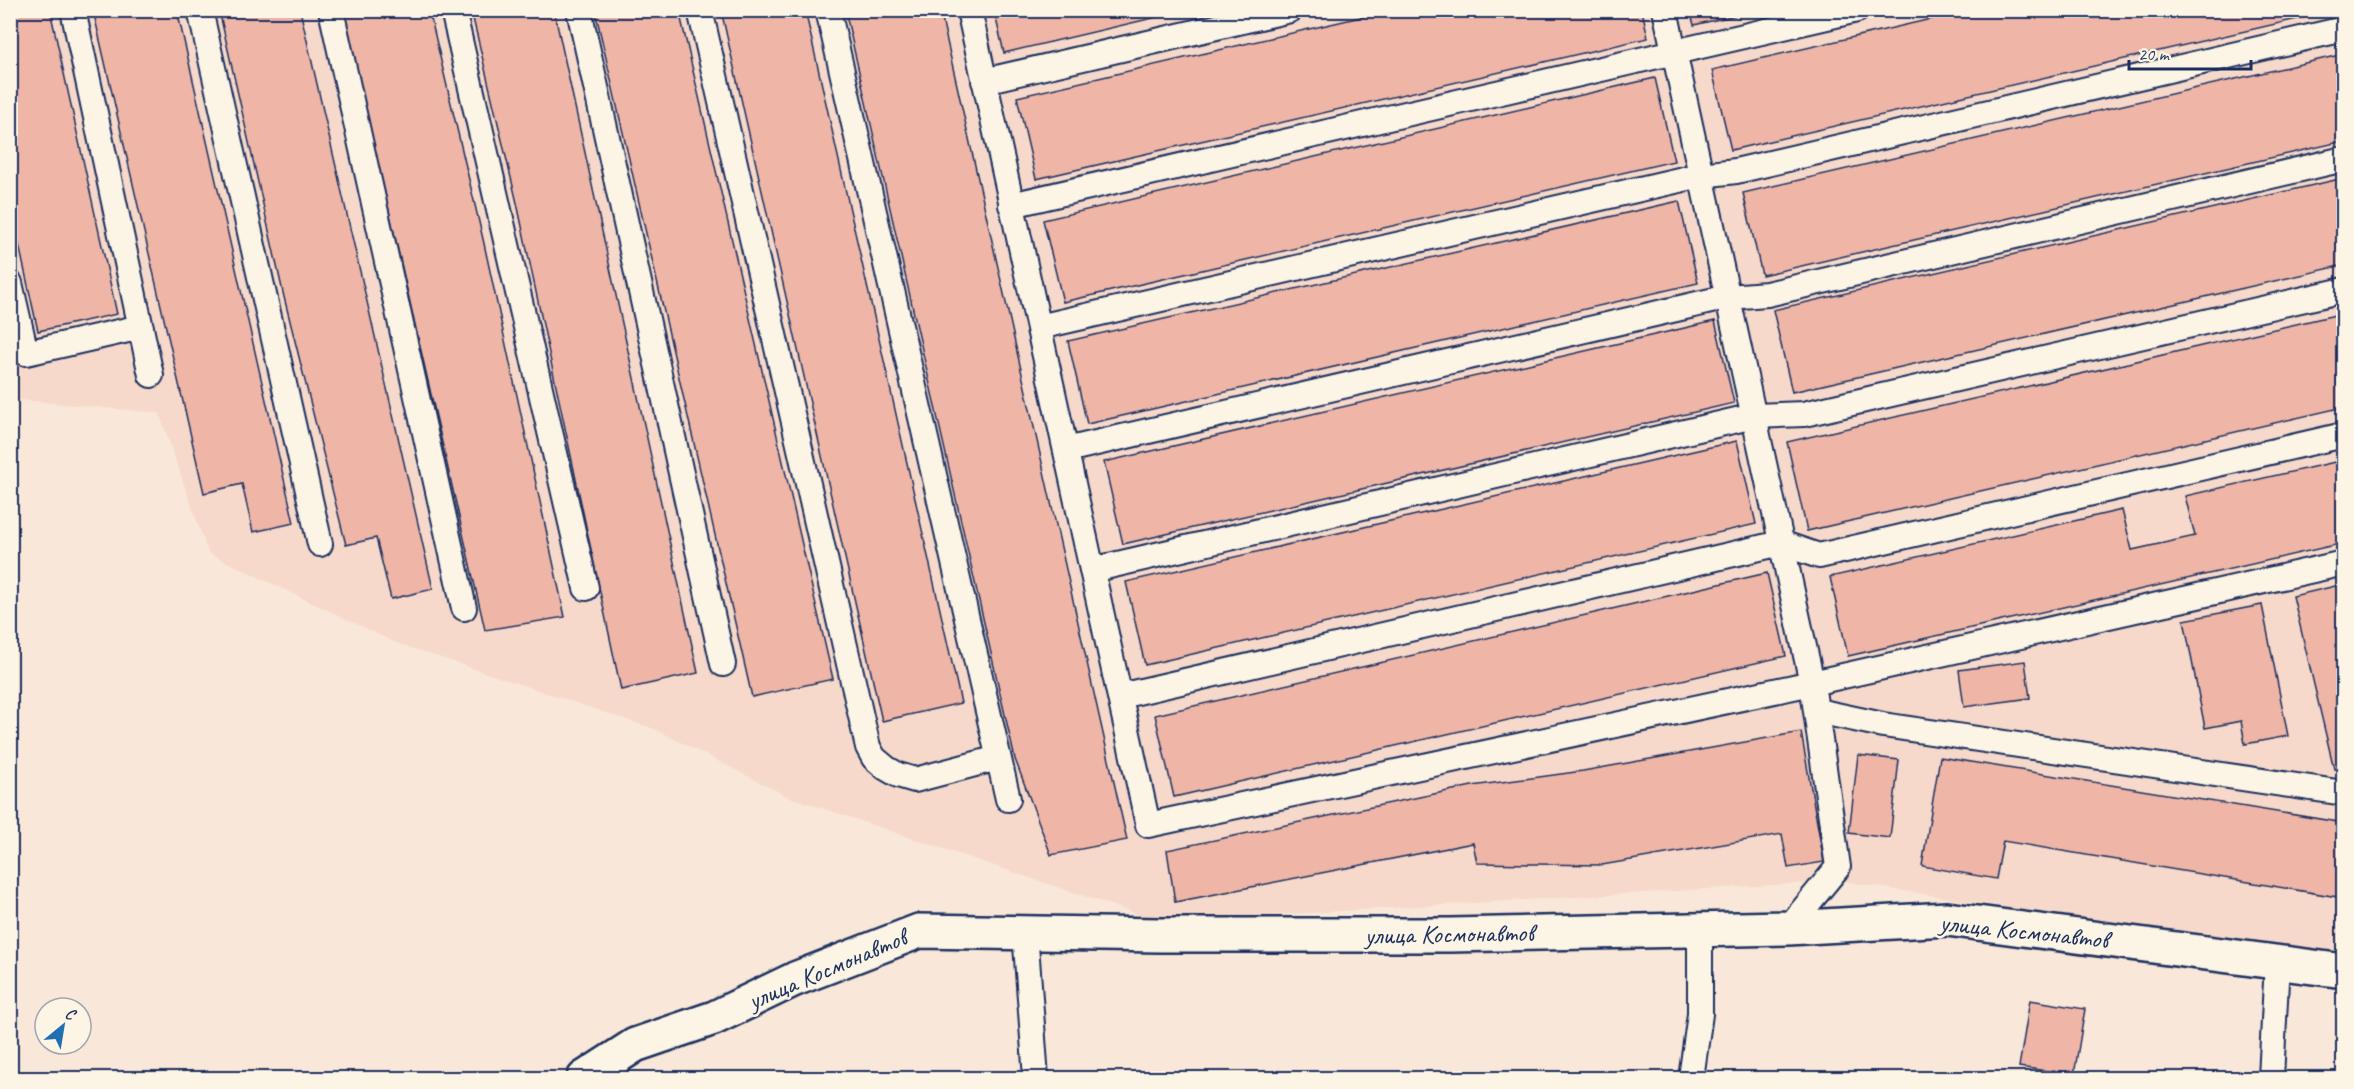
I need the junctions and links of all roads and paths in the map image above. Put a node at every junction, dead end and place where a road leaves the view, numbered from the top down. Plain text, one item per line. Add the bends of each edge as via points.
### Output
1 (73, 10) edge
2 (200, 10) edge
3 (331, 10) edge
4 (453, 10) edge
5 (579, 10) edge
6 (700, 10) edge
7 (828, 10) edge
8 (969, 10) edge
9 (1290, 10) edge
10 (1665, 10) edge
11 (1857, 10) edge
12 (2343, 29) edge
13 (1674, 52) junction
14 (984, 81) junction
15 (2343, 159) edge
16 (1701, 175) junction
17 (1011, 205) junction
18 (10, 283) edge
19 (2343, 290) edge
20 (1728, 297) junction
21 (141, 327) junction
22 (1039, 327) junction
23 (151, 375) dead end
24 (1754, 416) junction
25 (2343, 435) edge
26 (1066, 450) junction
27 (1781, 543) junction
28 (320, 544) dead end
29 (2343, 563) edge
30 (1092, 570) junction
31 (586, 588) dead end
32 (464, 608) dead end
33 (723, 663) dead end
34 (1812, 683) junction
35 (1120, 696) junction
36 (1817, 711) junction
37 (998, 758) junction
38 (2343, 793) edge
39 (1008, 799) dead end
40 (1788, 928) junction
41 (1700, 931) junction
42 (1025, 932) junction
43 (2277, 962) junction
44 (2343, 971) edge
45 (584, 1078) edge
46 (1036, 1078) edge
47 (1691, 1078) edge
48 (2271, 1078) edge

1 - 21 lane
2 - 28 lane
3 - 32 lane
4 - 31 lane
5 - 33 lane
6 - 37 lane via 868,747 886,768 915,780
7 - 37 lane
8 - 14 lane
9 - 14 lane
10 - 13 lane
11 - 13 lane
12 - 16 lane via 1736,171
13 - 16 lane
13 - 17 lane
14 - 17 lane
15 - 20 lane via 1767,294
16 - 20 lane
16 - 22 lane
17 - 22 lane
18 - 21 lane via 26,353
19 - 24 lane via 1804,414
20 - 24 lane
20 - 26 lane
21 - 23 lane
22 - 26 lane
24 - 27 lane
24 - 30 lane
25 - 27 lane via 1819,556
26 - 30 lane
27 - 34 lane
27 - 35 lane
29 - 34 lane
30 - 35 lane
34 - 35 lane via 1148,825
34 - 36 lane
36 - 38 lane via 1883,725
36 - 40 lane via 1838,867
37 - 39 lane
40 - 41 street, улица Космонавтов
40 - 43 street, улица Космонавтов via 1947,919
41 - 42 street, улица Космонавтов via 1450,935
41 - 47 lane via 1700,1014
42 - 45 street, улица Космонавтов via 919,931 795,979 714,1018 635,1045
42 - 46 lane
43 - 44 street, улица Космонавтов
43 - 48 lane

